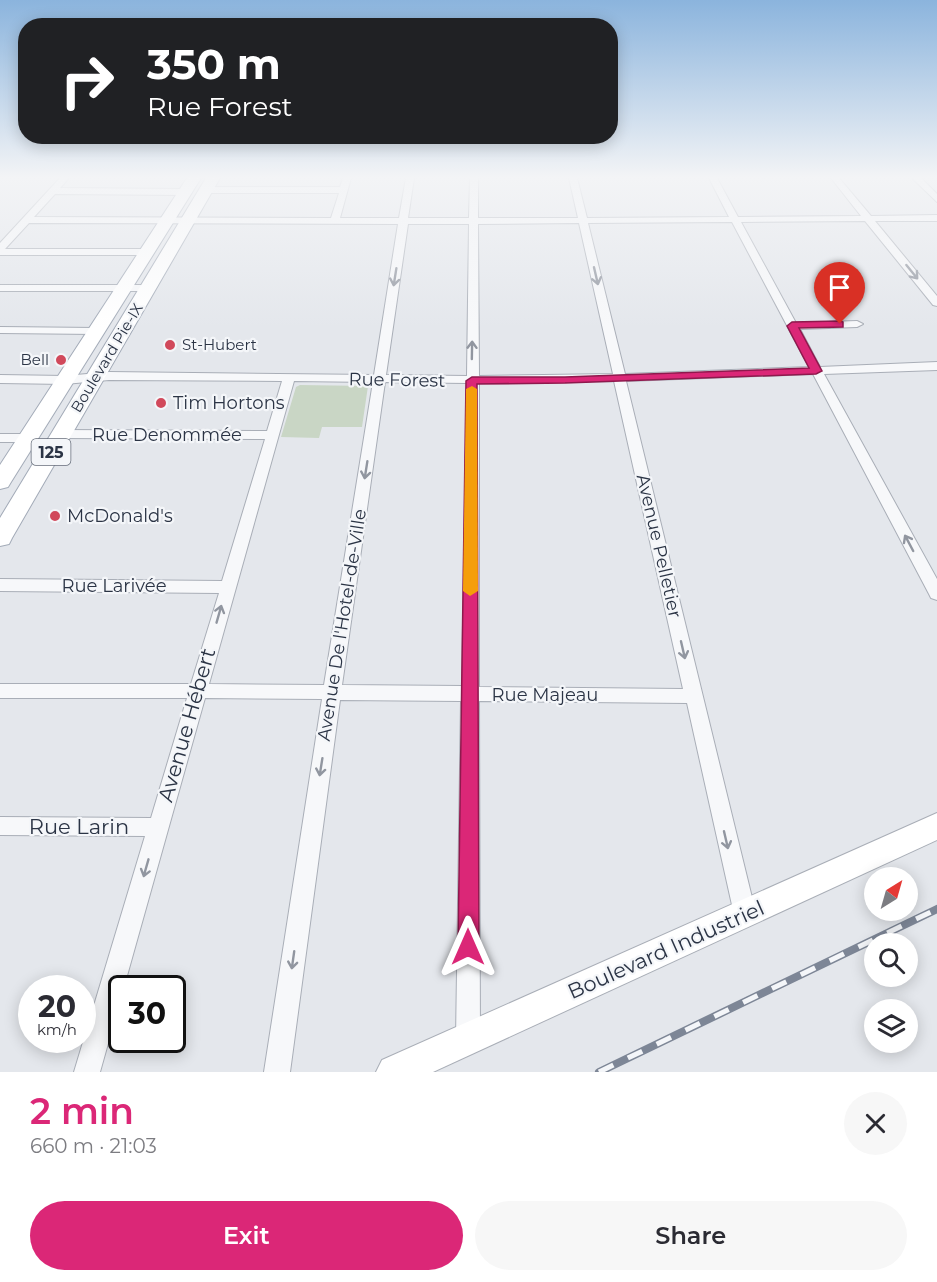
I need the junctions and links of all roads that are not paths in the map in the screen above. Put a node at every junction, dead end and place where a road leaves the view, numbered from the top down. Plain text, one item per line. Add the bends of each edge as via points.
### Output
1 (20, 228) edge
2 (162, 228) edge
3 (183, 228) edge
4 (403, 228) edge
5 (474, 228) edge
6 (585, 228) edge
7 (740, 228) edge
8 (876, 228) edge
9 (0, 250) edge
10 (146, 252) junction
11 (0, 288) edge
12 (124, 288) junction
13 (148, 288) junction
14 (937, 303) edge
15 (857, 324) dead end
16 (792, 326) junction
17 (0, 330) edge
18 (96, 331) junction
19 (937, 366) edge
20 (816, 371) junction
21 (96, 376) junction
22 (620, 377) junction
23 (289, 378) junction
24 (0, 379) edge
25 (379, 379) junction
26 (65, 380) junction
27 (472, 381) junction
28 (62, 434) junction
29 (273, 435) junction
30 (0, 438) edge
31 (28, 438) junction
32 (0, 482) edge
33 (2, 530) edge
34 (0, 585) edge
35 (227, 587) junction
36 (937, 594) edge
37 (197, 691) junction
38 (0, 692) edge
39 (332, 693) junction
40 (470, 695) junction
41 (693, 696) junction
42 (0, 826) edge
43 (937, 826) edge
44 (157, 827) junction
45 (745, 914) junction
46 (468, 1039) junction
47 (87, 1072) edge
48 (277, 1072) edge
49 (394, 1072) edge

1 - 9 street
2 - 10 main road, Boulevard Pie-IX / 125
3 - 13 main road, Boulevard Pie-IX / 125
4 -> 25 street, Avenue De l'Hotel-de-Ville
27 -> 5 street
6 -> 22 street, Avenue Pelletier
7 - 16 street
8 -> 14 street
9 - 10 street
10 - 12 main road, Boulevard Pie-IX / 125
11 - 12 street
12 - 13 street
12 - 18 main road, Boulevard Pie-IX / 125
13 - 21 main road, Boulevard Pie-IX / 125
15 - 16 street
16 - 20 street
17 - 18 street
18 - 26 main road, Boulevard Pie-IX / 125
19 - 20 street, Rue Forest
20 - 22 street, Rue Forest
36 -> 20 street
21 - 23 street, Rue Forest
21 - 26 street, Rue Forest
21 - 28 main road, Boulevard Pie-IX / 125
22 - 27 street, Rue Forest
22 -> 41 street, Avenue Pelletier
23 - 25 street, Rue Forest
23 - 29 street, Avenue Hébert
24 - 26 street, Rue Forest
25 - 27 street, Rue Forest
25 -> 39 street, Avenue De l'Hotel-de-Ville
26 - 31 main road, Boulevard Pie-IX / 125
27 - 40 street
28 - 29 street, Rue Denommée
28 - 33 main road, Boulevard Pie-IX / 125
29 - 35 street, Avenue Hébert
30 - 31 street
31 - 32 main road, Boulevard Pie-IX / 125
34 - 35 street, Rue Larivée
37 -> 35 street, Avenue Hébert
37 - 38 street, Rue Majeau
37 - 39 street, Rue Majeau
37 - 44 street, Avenue Hébert
39 - 40 street, Rue Majeau
39 -> 48 street, Avenue De l'Hotel-de-Ville
40 - 41 street, Rue Majeau
40 - 46 street
41 -> 45 street, Avenue Pelletier
42 - 44 street, Rue Larin
43 - 45 street, Boulevard Industriel
44 -> 47 street, Avenue Hébert
45 - 46 street, Boulevard Industriel
46 - 49 street, Boulevard Industriel

